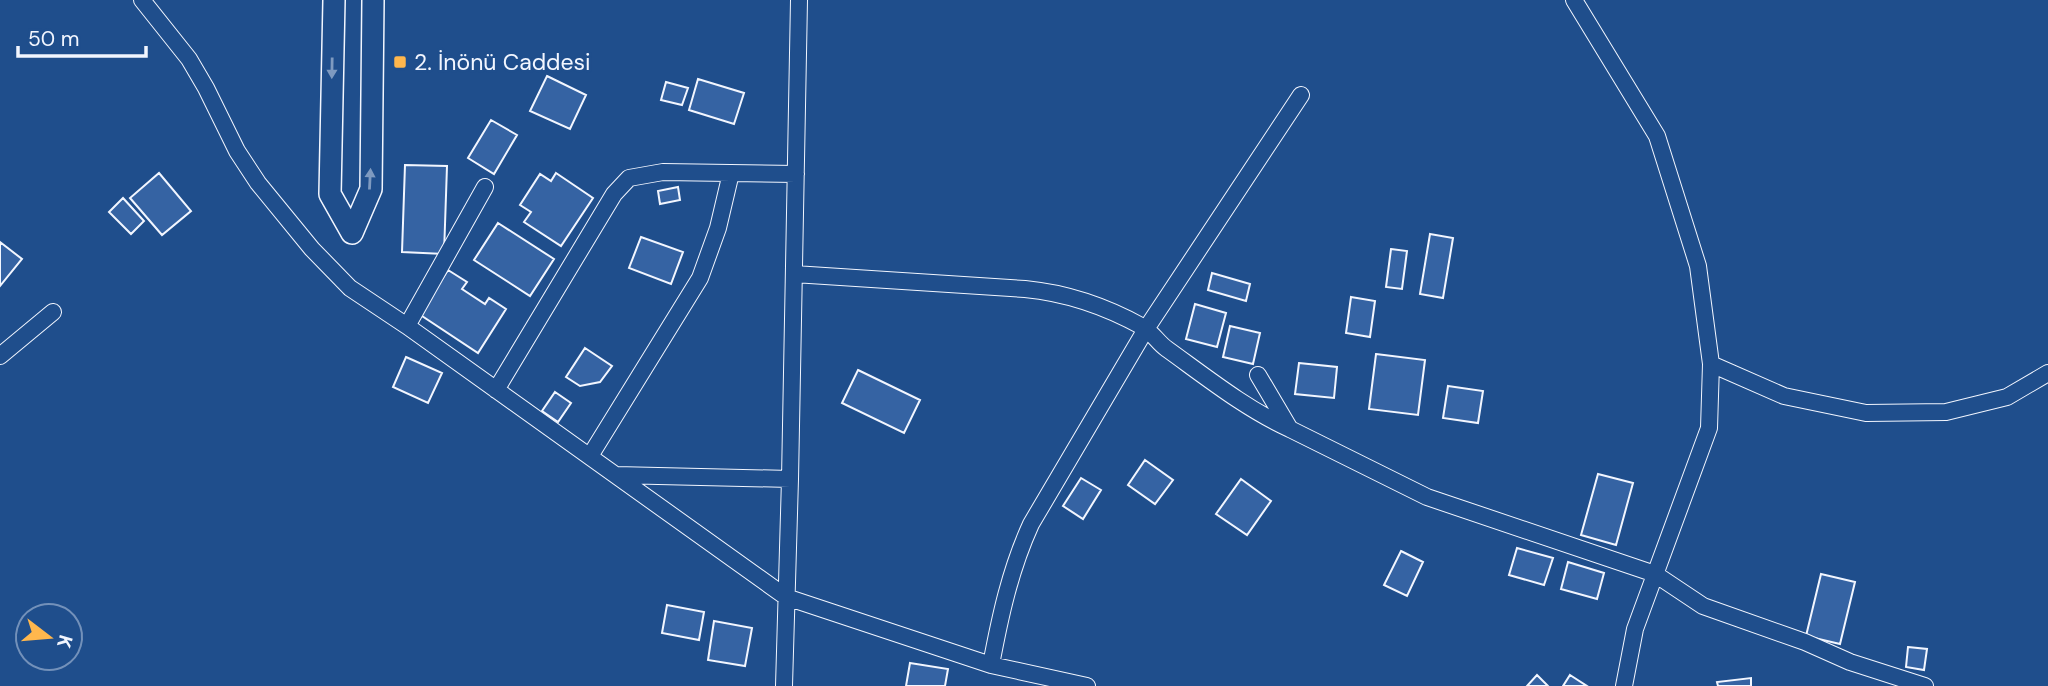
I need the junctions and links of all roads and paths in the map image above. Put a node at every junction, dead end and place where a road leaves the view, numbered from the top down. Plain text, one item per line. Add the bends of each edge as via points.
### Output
1 (142, 0) edge
2 (334, 0) edge
3 (373, 0) edge
4 (799, 0) edge
5 (1574, 0) edge
6 (1300, 95) dead end
7 (731, 173) junction
8 (796, 174) junction
9 (485, 187) dead end
10 (794, 274) junction
11 (53, 312) dead end
12 (408, 326) junction
13 (1146, 329) junction
14 (0, 356) edge
15 (1711, 364) junction
16 (2048, 373) edge
17 (1258, 375) dead end
18 (496, 390) junction
19 (1290, 429) junction
20 (590, 456) junction
21 (616, 475) junction
22 (790, 479) junction
23 (1655, 574) junction
24 (786, 597) junction
25 (991, 665) junction
26 (784, 686) edge
27 (1087, 686) edge
28 (1623, 686) edge
29 (1925, 686) edge

1 - 12 street via 189,59 237,151 296,230 350,288
2 -> 3 main road via 330,194 352,233 371,189
4 - 8 street
5 - 15 street via 1657,136 1698,266
6 - 13 street
7 - 8 street
7 - 18 street via 663,172 629,178 621,185
7 - 20 street via 700,278
8 - 10 street
9 - 12 street
10 - 13 street via 1048,291 1102,308
10 - 22 street
11 - 14 street
12 - 18 street
13 - 19 street via 1164,347 1266,418
13 - 25 street via 1019,549
15 - 16 street via 1784,397 1866,413 1946,412 2007,397
15 - 23 street via 1709,428
17 - 19 street
18 - 20 street
19 - 23 street via 1427,497
20 - 21 street
21 - 22 street
21 - 24 street
22 - 24 street
23 - 28 street via 1635,629
23 - 29 street via 1703,607
24 - 25 street
24 - 26 street
25 - 27 street

